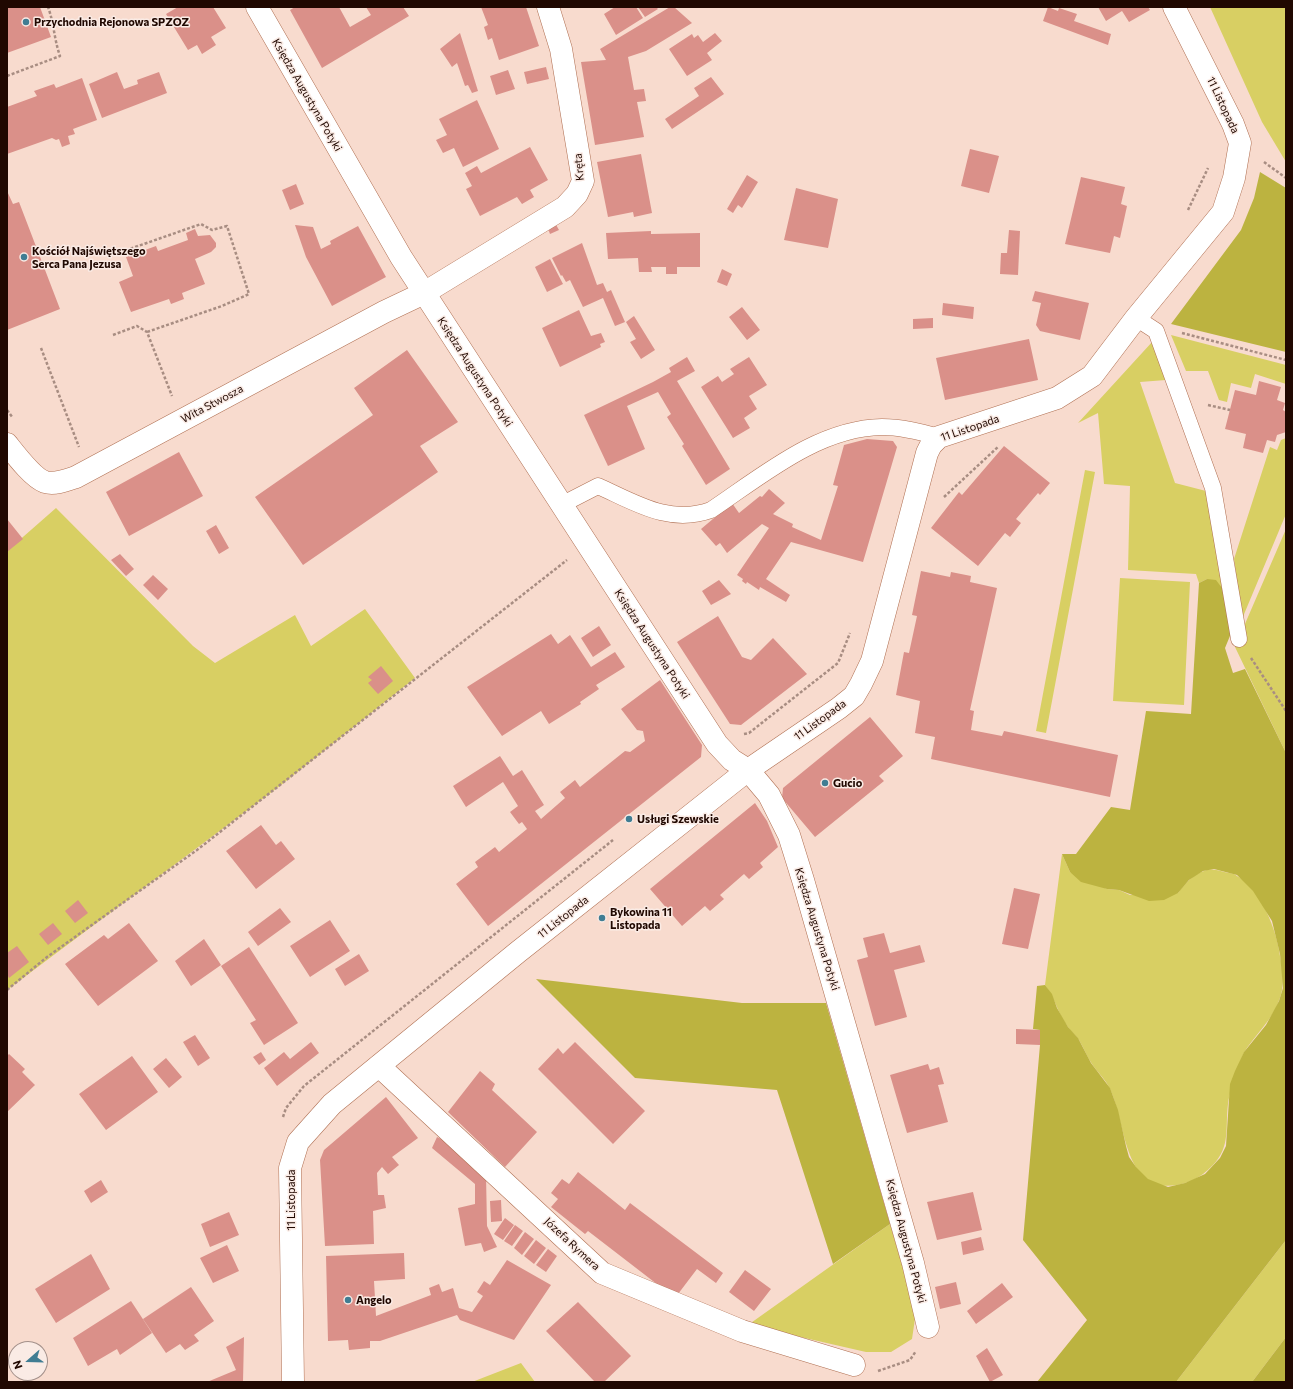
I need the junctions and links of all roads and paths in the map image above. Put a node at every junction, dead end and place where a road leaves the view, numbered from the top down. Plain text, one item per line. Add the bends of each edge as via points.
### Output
1 (48, 7) edge
2 (257, 7) edge
3 (548, 7) edge
4 (1174, 7) edge
5 (7, 76) edge
6 (1209, 164) dead end
7 (1184, 215) dead end
8 (120, 252) dead end
9 (424, 294) junction
10 (1136, 318) junction
11 (1156, 331) junction
12 (147, 332) junction
13 (113, 335) dead end
14 (41, 348) dead end
15 (1286, 360) edge
16 (173, 398) dead end
17 (939, 438) junction
18 (77, 443) dead end
19 (7, 444) edge
20 (1002, 444) dead end
21 (941, 499) dead end
22 (561, 505) junction
23 (570, 557) dead end
24 (853, 628) dead end
25 (1239, 639) joint
26 (1286, 711) edge
27 (738, 734) dead end
28 (748, 770) junction
29 (7, 990) edge
30 (379, 1066) junction
31 (928, 1327) joint
32 (854, 1365) joint
33 (293, 1382) edge

1 - 5 path via 60,56
2 - 9 street, Księdza Augustyna Potyki
3 - 9 street, Kręta via 561,49 583,181 577,194 565,207
4 - 10 street, 11 Listopada via 1240,143 1234,178 1223,212
6 - 7 path
8 - 12 path via 201,224 212,230 227,226 249,294
9 - 19 street, Wita Stwosza via 384,312 76,477 61,482 45,482 33,474
9 - 22 street, Księdza Augustyna Potyki
10 - 11 lane
10 - 17 street, 11 Listopada via 1092,376 1057,398
11 - 15 path via 1159,327
11 - 25 lane via 1213,488
12 - 13 path via 137,326
12 - 16 path
14 - 18 path
17 - 22 lane via 902,428 882,427 863,428 830,438 798,452 710,510 696,515 666,514 598,486
17 - 28 street, 11 Listopada via 931,444 927,453 872,660 861,684 854,696 839,708
20 - 21 path
22 - 28 street, Księdza Augustyna Potyki via 717,744 732,760
23 - 29 path via 197,850 47,957
24 - 27 path via 838,663 749,733
25 - 26 path
28 - 30 street, 11 Listopada
28 - 31 street, Księdza Augustyna Potyki via 769,795 789,835 913,1263
30 - 32 street, Józefa Rymera via 602,1273 742,1331
30 - 33 street, 11 Listopada via 332,1104 305,1132 298,1142 290,1168
31 - 32 path via 910,1360 879,1371

